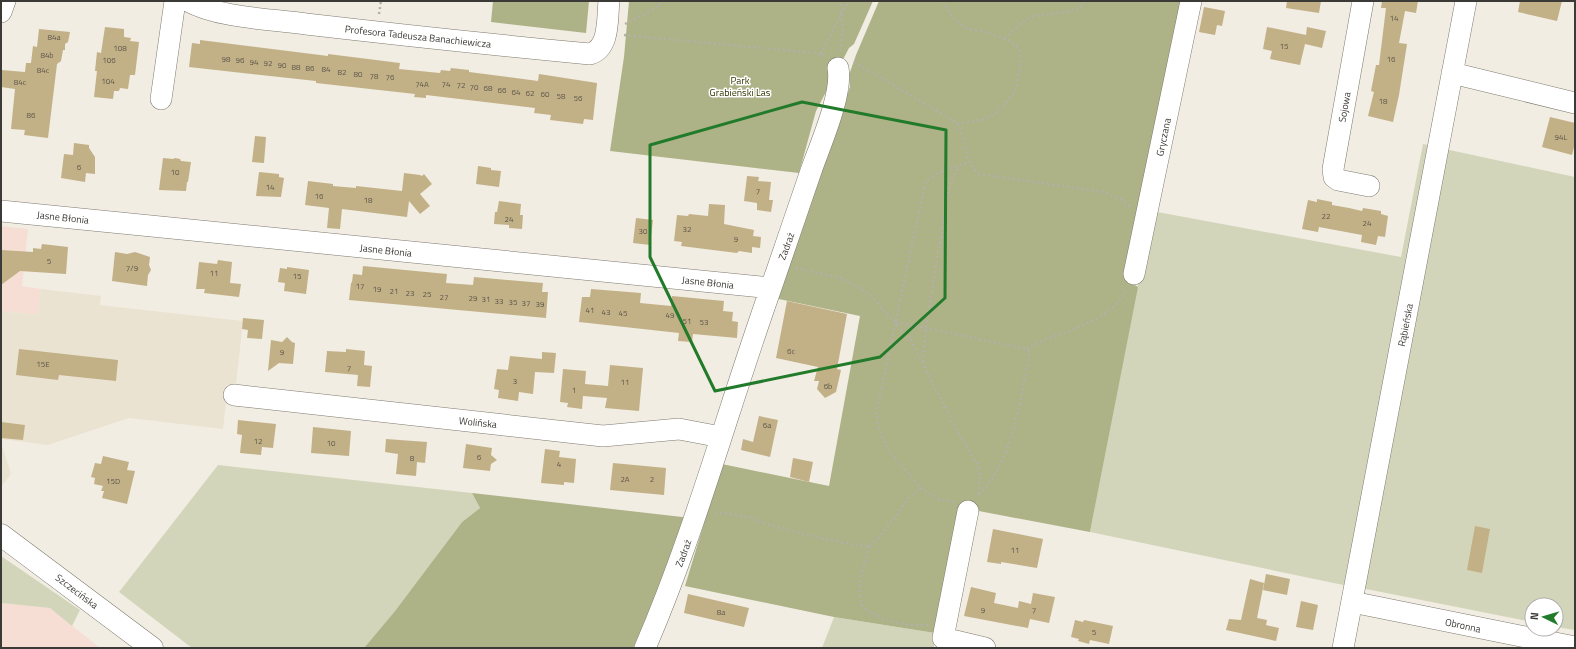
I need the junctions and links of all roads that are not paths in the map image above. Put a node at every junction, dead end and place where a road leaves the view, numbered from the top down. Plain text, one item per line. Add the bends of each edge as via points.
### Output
1 (6, 1) edge
2 (175, 1) edge
3 (188, 1) edge
4 (609, 1) edge
5 (1191, 1) edge
6 (1364, 1) edge
7 (1466, 1) edge
8 (1, 12) edge
9 (839, 64) road end
10 (1452, 73) junction
11 (161, 99) dead end
12 (1575, 103) edge
13 (1369, 186) dead end
14 (1, 211) edge
15 (1134, 274) road end
16 (771, 288) junction
17 (234, 395) dead end
18 (721, 437) junction
19 (972, 505) road end
20 (1, 535) edge
21 (1352, 602) junction
22 (1520, 643) edge
23 (1575, 647) edge
24 (152, 648) edge
25 (645, 648) edge
26 (985, 648) edge
27 (1343, 648) edge

1 - 8 street
2 - 11 street
3 - 4 street, Profesora Tadeusza Banachiewicza via 205,9 232,14 375,32 590,54 597,52 603,45
5 - 15 street, Gryczana
6 - 13 street, Sojowa via 1333,169 1334,177 1338,180
7 - 10 street, Rąbieńska
9 - 16 street, Zadraż via 840,76 826,129
10 - 12 street
10 - 21 street, Rąbieńska
14 - 16 street, Jasne Błonia
16 - 18 street, Zadraż
17 - 18 street, Wolińska via 603,436 679,429
18 - 25 street, Zadraż via 699,509
19 - 26 street via 944,632
20 - 24 main road, Szczecińska
21 - 22 street, Obronna
21 - 27 street, Rąbieńska
22 - 23 street, Obronna

